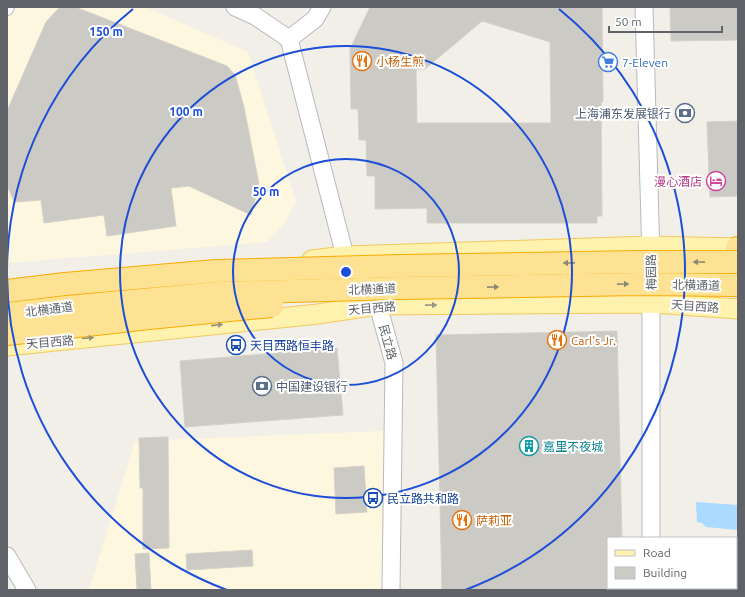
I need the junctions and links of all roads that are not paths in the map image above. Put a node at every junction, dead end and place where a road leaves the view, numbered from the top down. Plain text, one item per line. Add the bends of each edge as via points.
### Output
1 (235, 7) edge
2 (322, 7) edge
3 (644, 7) edge
4 (289, 39) junction
5 (650, 246) junction
6 (738, 251) edge
7 (345, 256) junction
8 (738, 285) edge
9 (464, 287) junction
10 (7, 293) edge
11 (652, 303) junction
12 (378, 306) junction
13 (738, 310) edge
14 (7, 314) edge
15 (7, 326) edge
16 (7, 334) edge
17 (7, 346) edge
18 (650, 537) edge
19 (7, 556) edge
20 (27, 590) edge
21 (391, 590) edge

1 - 4 street via 256,16
2 - 4 street via 315,19
3 - 5 street, 梅园路
4 - 7 street, 民立路
5 - 6 main road
5 - 7 main road
5 - 11 street, 梅园路
6 -> 10 highway, 北横通道, bridge via 625,262 216,271 65,284
7 - 10 main road
7 - 12 street, 民立路
9 -> 8 highway, 北横通道, bridge
9 - 14 highway, 北横通道, bridge via 218,293
9 - 16 highway, bridge
12 -> 11 main road, 天目西路
11 - 13 main road, 天目西路
11 - 18 street, 梅园路
12 - 15 main road via 338,296
17 -> 12 main road, 天目西路
12 - 21 street, 民立路 via 394,363
19 - 20 street

